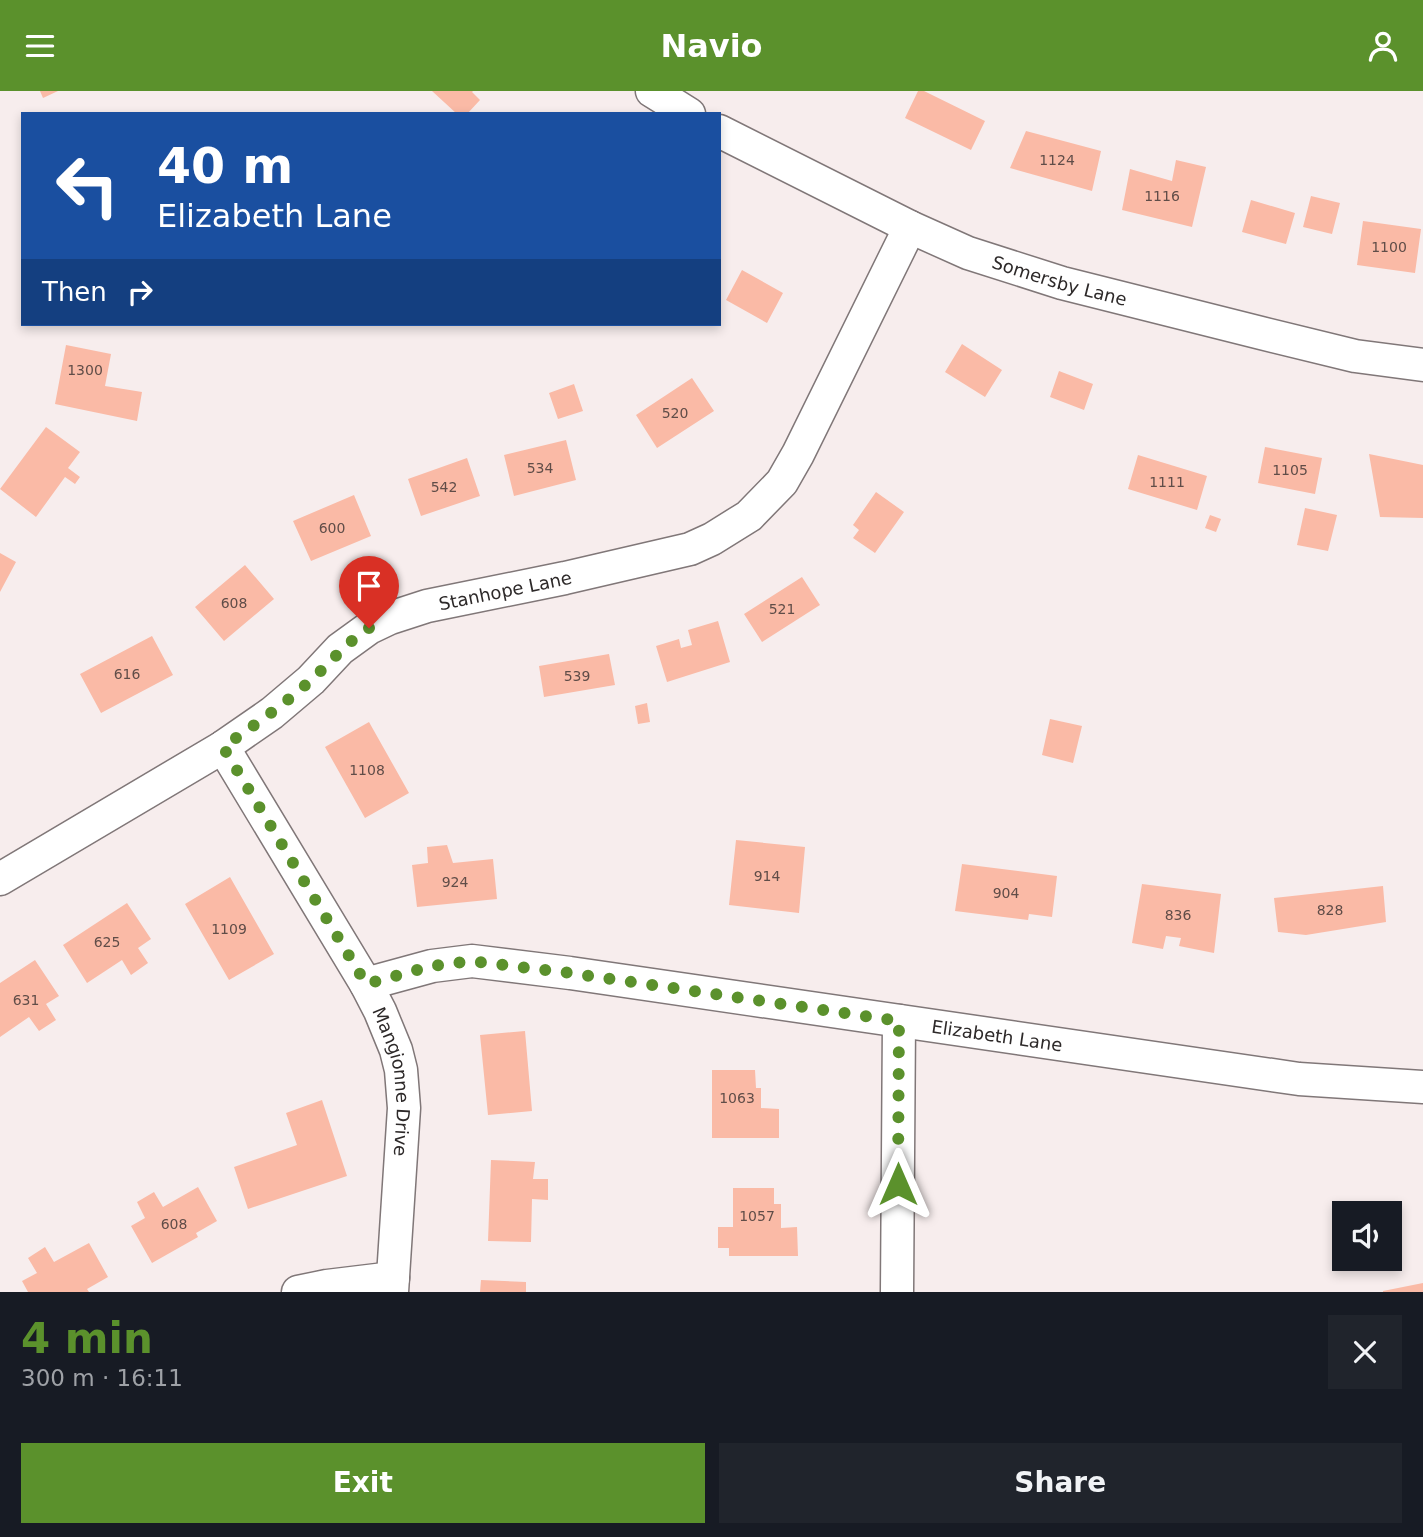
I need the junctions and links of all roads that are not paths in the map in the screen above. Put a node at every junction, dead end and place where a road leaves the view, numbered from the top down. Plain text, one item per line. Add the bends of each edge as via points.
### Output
1 (652, 91) edge
2 (686, 112) edge
3 (721, 132) edge
4 (910, 227) junction
5 (1423, 365) edge
6 (223, 747) junction
7 (0, 879) edge
8 (366, 984) junction
9 (899, 1021) junction
10 (1423, 1087) edge
11 (393, 1285) edge
12 (298, 1292) edge
13 (897, 1292) edge

1 - 2 street
3 - 4 street, Somersby Lane
4 - 5 street, Somersby Lane via 968,253 1062,283 1355,356
4 - 6 street, Stanhope Lane via 798,454 782,482 749,516 690,548 390,618 355,637 302,688
6 - 7 street, Stanhope Lane
6 - 8 street, Mangionne Drive
8 - 9 street, Elizabeth Lane via 471,961
8 - 11 street, Mangionne Drive via 401,1070 404,1108
9 - 10 street, Elizabeth Lane via 1299,1079
9 - 13 street
11 - 12 street via 327,1286

